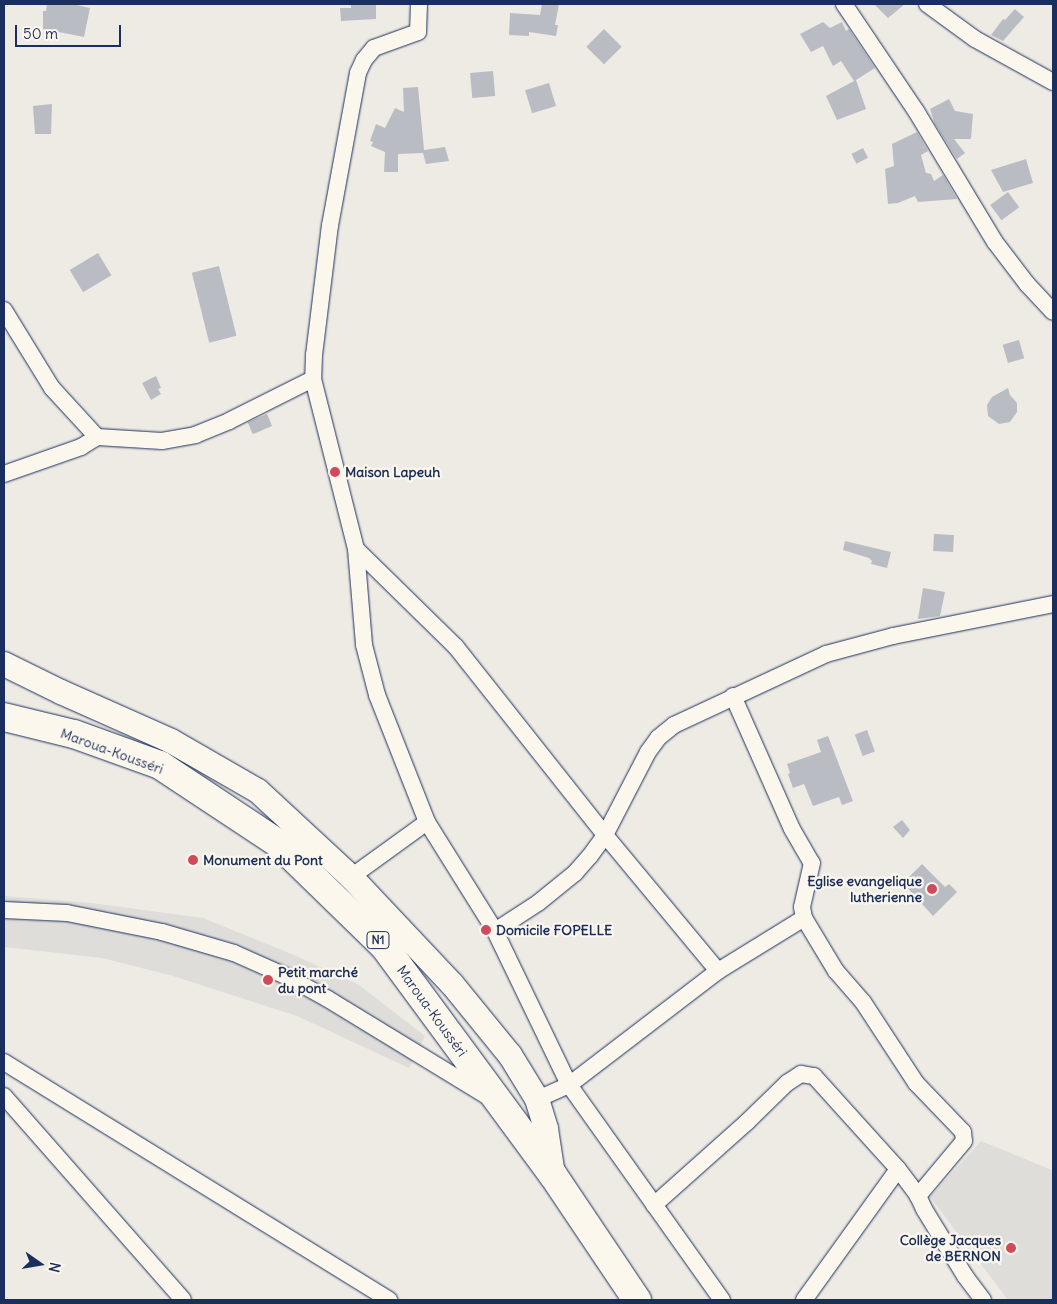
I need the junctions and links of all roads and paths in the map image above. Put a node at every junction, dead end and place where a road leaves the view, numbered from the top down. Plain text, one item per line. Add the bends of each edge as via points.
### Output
1 (419, 4) edge
2 (844, 4) edge
3 (927, 4) edge
4 (1053, 82) edge
5 (4, 310) edge
6 (1053, 312) edge
7 (313, 379) junction
8 (97, 437) junction
9 (4, 474) edge
10 (356, 550) junction
11 (1053, 604) edge
12 (4, 664) edge
13 (733, 696) junction
14 (4, 717) edge
15 (428, 822) junction
16 (605, 835) junction
17 (351, 877) junction
18 (4, 910) edge
19 (804, 918) junction
20 (495, 931) junction
21 (718, 971) junction
22 (4, 1062) edge
23 (569, 1085) junction
24 (4, 1096) edge
25 (537, 1099) junction
26 (500, 1104) junction
27 (898, 1170) junction
28 (553, 1175) junction
29 (918, 1196) junction
30 (654, 1205) junction
31 (183, 1300) edge
32 (390, 1300) edge
33 (637, 1300) edge
34 (722, 1300) edge
35 (804, 1300) edge
36 (983, 1300) edge

1 - 7 street via 418,32 374,48 358,73 330,225
2 - 6 street via 916,111 995,242
3 - 4 street via 976,39
5 - 8 street via 52,388
7 - 8 street via 195,435 162,441
7 - 10 street
8 - 9 street via 81,447
10 - 15 street via 364,645 377,695
10 - 16 street via 456,647
11 - 13 street via 893,636 826,654
12 - 17 street via 171,741 258,791
13 - 16 street via 674,726 658,738
13 - 19 street via 792,829 812,863 802,906
14 - 26 highway, Maroua-Kousséri / N1 via 74,734 160,766 278,843 384,946
15 - 17 street
15 - 20 street
16 - 20 street via 566,881
16 - 21 street
17 - 25 street via 452,984 510,1054
18 - 26 street via 77,915 162,932 234,953 328,999
19 - 21 street
19 - 29 street via 836,971 863,1002 916,1083 963,1132 964,1141
20 - 23 street
21 - 23 street
22 - 32 street
23 - 25 street
23 - 30 street
24 - 31 street
25 - 28 street via 546,1129
26 - 28 highway, Maroua-Kousséri / N1
27 - 29 street
27 - 30 street via 814,1076 801,1074 787,1083
27 - 35 street
28 - 33 highway, Maroua-Kousséri / N1
29 - 36 street via 965,1276
30 - 34 street

